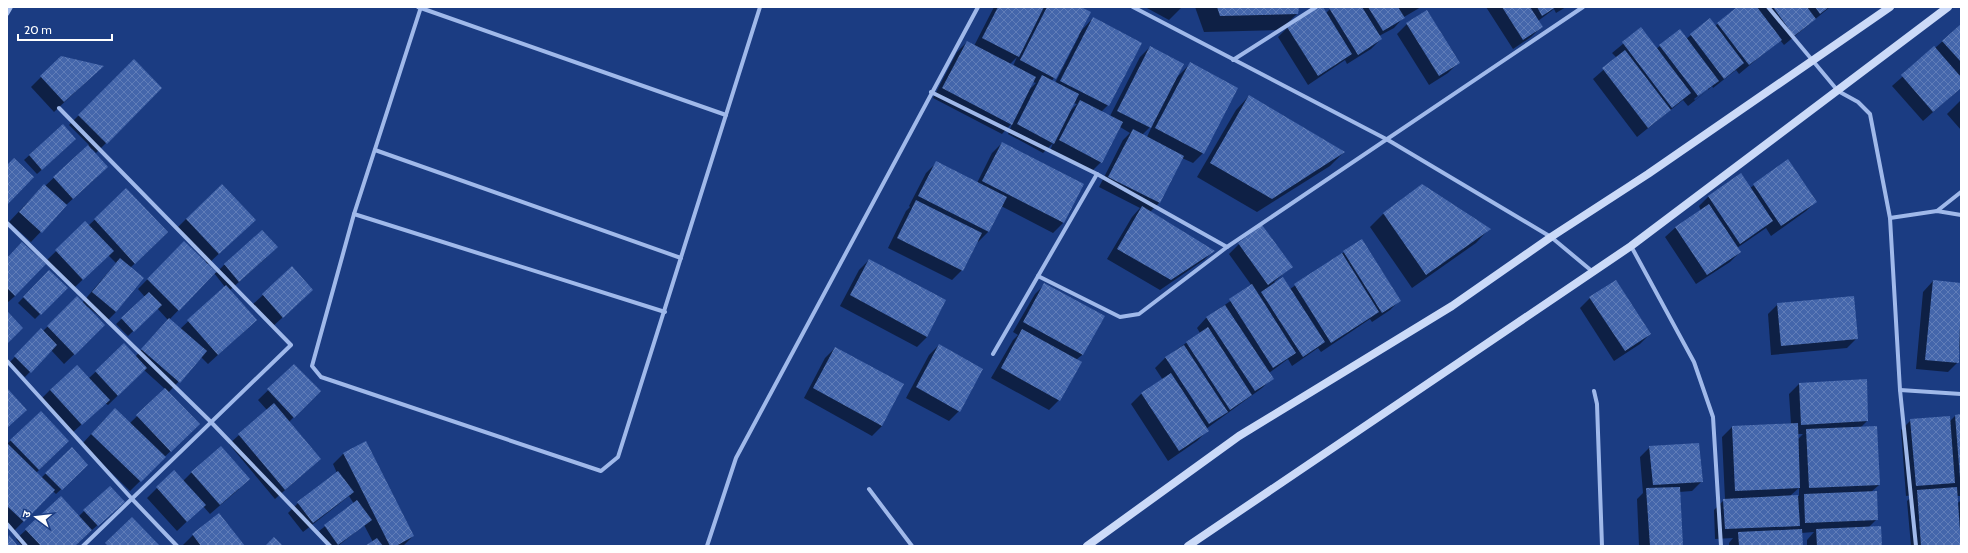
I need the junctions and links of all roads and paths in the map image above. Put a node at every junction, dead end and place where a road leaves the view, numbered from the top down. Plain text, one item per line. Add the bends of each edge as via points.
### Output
1 (11, 7) edge
2 (420, 7) edge
3 (760, 7) edge
4 (978, 7) edge
5 (1133, 7) edge
6 (1316, 7) edge
7 (1583, 7) edge
8 (1768, 7) edge
9 (1890, 7) edge
10 (1948, 7) edge
11 (7, 14) edge
12 (1233, 60) junction
13 (1813, 60) junction
14 (1838, 91) junction
15 (931, 92) junction
16 (59, 108) dead end
17 (726, 115) junction
18 (1388, 140) junction
19 (375, 150) junction
20 (1097, 174) junction
21 (1961, 192) edge
22 (1937, 211) junction
23 (354, 214) junction
24 (1961, 214) edge
25 (1890, 218) junction
26 (7, 223) edge
27 (1550, 237) junction
28 (1631, 246) junction
29 (1227, 247) junction
30 (682, 258) junction
31 (1593, 272) junction
32 (1038, 276) junction
33 (665, 312) junction
34 (993, 354) dead end
35 (7, 361) edge
36 (1900, 390) junction
37 (1594, 391) dead end
38 (1961, 394) edge
39 (211, 422) junction
40 (869, 488) dead end
41 (132, 500) junction
42 (7, 524) edge
43 (26, 546) edge
44 (83, 546) edge
45 (177, 546) edge
46 (330, 546) edge
47 (707, 546) edge
48 (912, 546) edge
49 (1087, 546) edge
50 (1188, 546) edge
51 (1602, 546) edge
52 (1721, 546) edge
53 (1916, 546) edge

1 - 11 street
2 - 17 street
2 - 19 street
3 - 17 street
4 - 15 street
5 - 12 street
6 - 12 street
7 - 18 street
8 - 13 street
9 - 13 main road
10 - 14 main road
12 - 18 street
13 - 14 street
13 - 27 main road via 1648,174
14 - 25 street via 1858,102 1870,114
14 - 28 main road
15 - 20 street
15 - 47 street via 736,458
16 - 39 street via 291,344
17 - 30 street
18 - 27 street
18 - 29 street
19 - 23 street
19 - 30 street
20 - 29 street
20 - 32 street
21 - 22 street
22 - 24 street
22 - 25 street
23 - 33 street
23 - 33 street via 312,366 321,377 601,471 618,457
25 - 36 street
26 - 39 street
27 - 31 street
27 - 49 main road via 1452,306 1239,436
28 - 31 main road
28 - 52 street via 1694,362 1713,417
29 - 32 street via 1139,314 1120,317
30 - 33 street
31 - 50 main road
32 - 34 street
35 - 41 street
36 - 38 street
36 - 53 street
37 - 51 street via 1597,404
39 - 41 street
39 - 46 street
40 - 48 street
41 - 44 street
41 - 45 street
42 - 43 street

